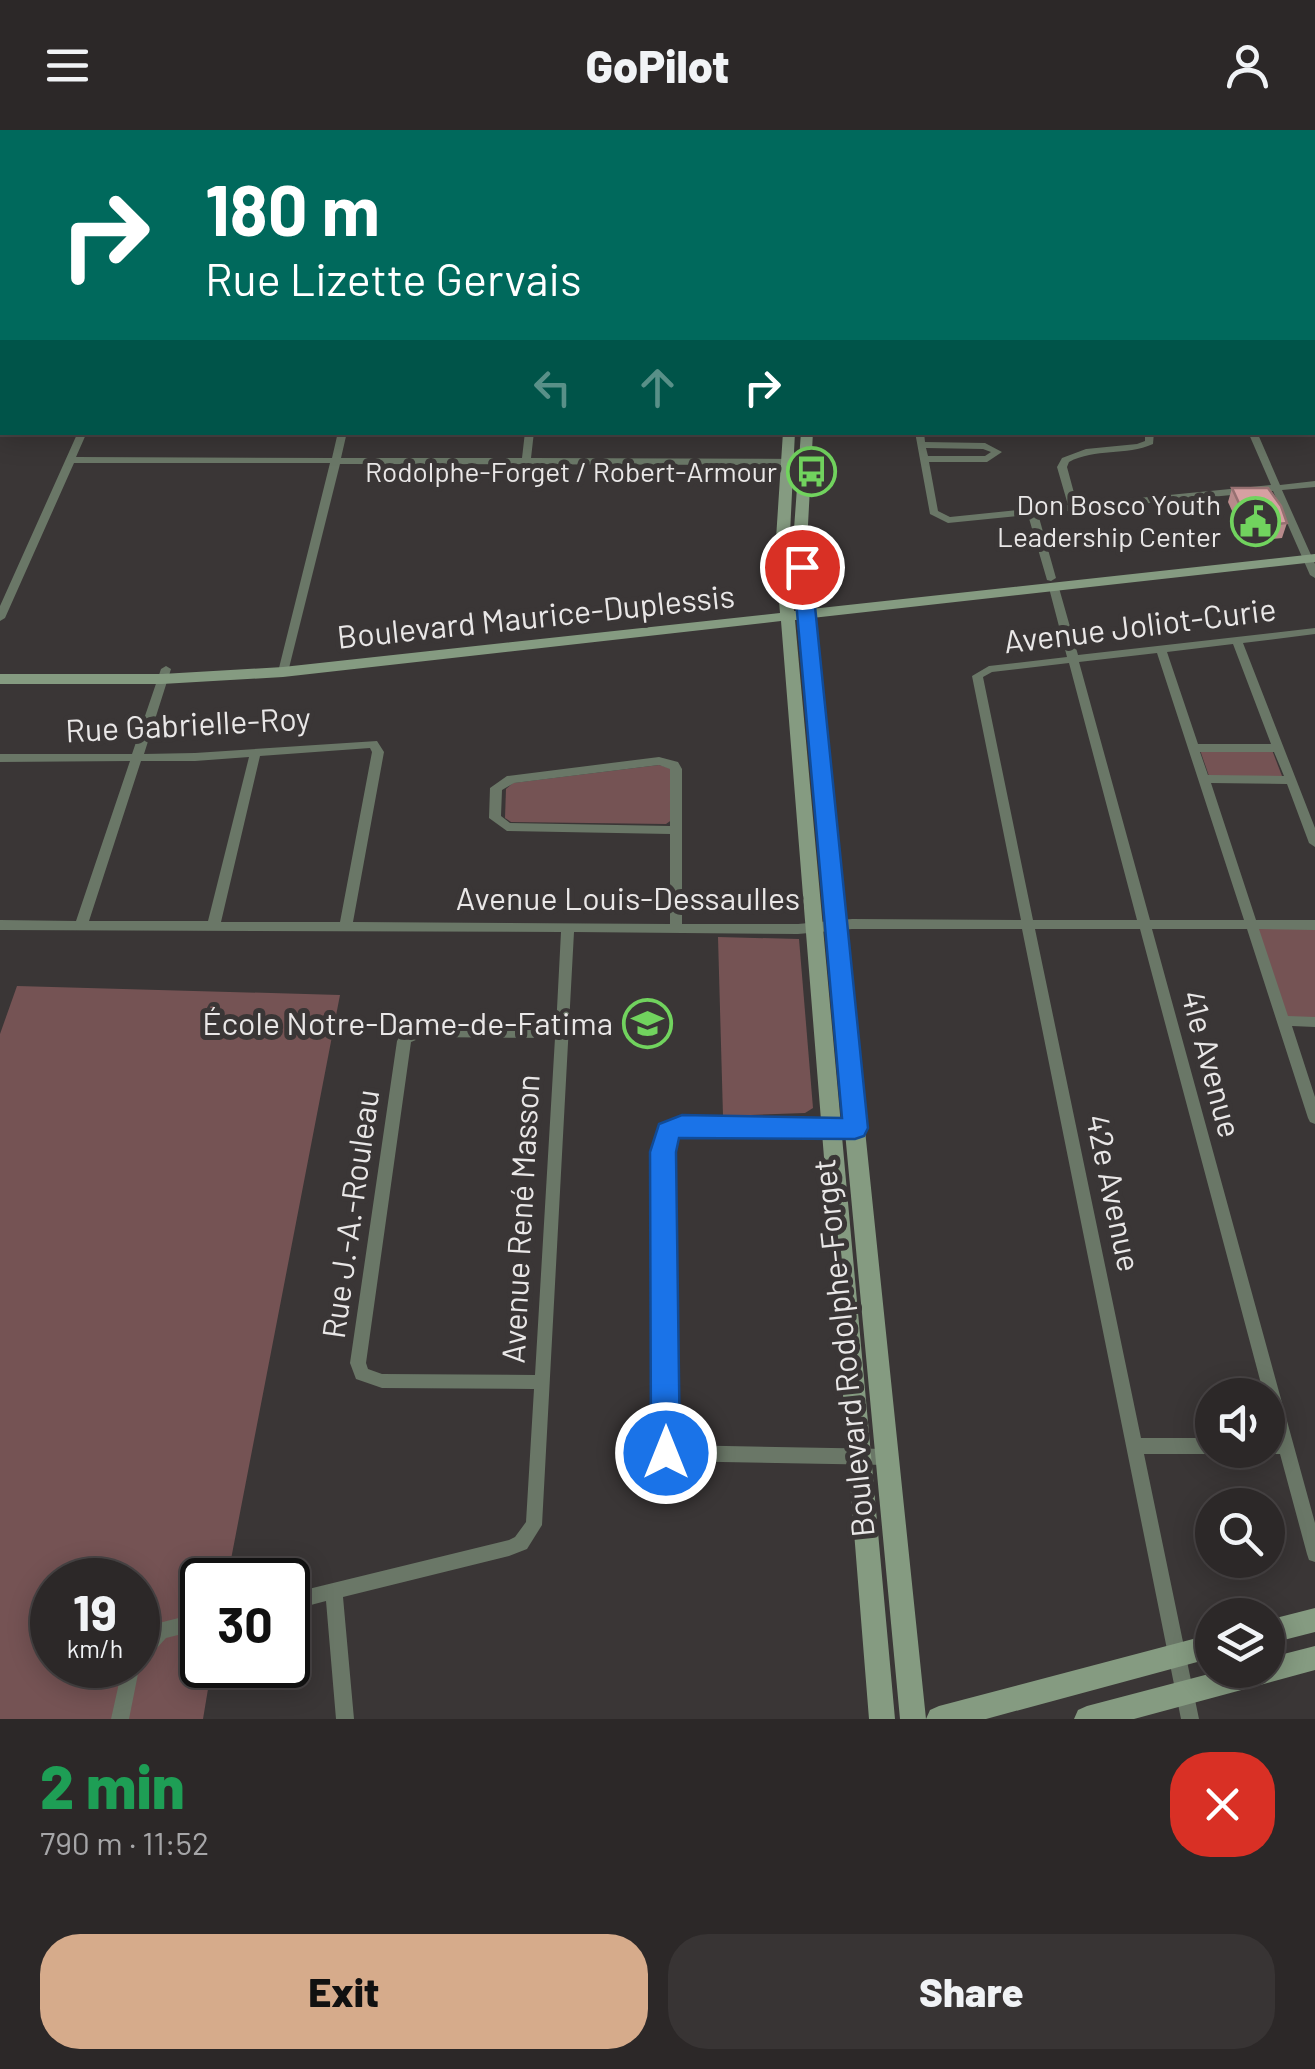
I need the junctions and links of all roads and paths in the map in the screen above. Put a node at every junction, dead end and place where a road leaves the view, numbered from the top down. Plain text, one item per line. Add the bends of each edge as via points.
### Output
1 (83, 435) edge
2 (342, 435) edge
3 (530, 435) edge
4 (789, 435) edge
5 (807, 435) edge
6 (920, 435) edge
7 (1149, 435) edge
8 (1253, 435) edge
9 (922, 446) junction
10 (924, 459) junction
11 (71, 460) junction
12 (336, 460) junction
13 (526, 460) junction
14 (786, 462) junction
15 (804, 462) junction
16 (1315, 484) edge
17 (1277, 488) junction
18 (1074, 509) junction
19 (1033, 514) junction
20 (1310, 554) edge
21 (1315, 575) edge
22 (1052, 583) junction
23 (796, 612) junction
24 (0, 618) edge
25 (1315, 631) edge
26 (1236, 640) junction
27 (1161, 649) junction
28 (1073, 659) junction
29 (284, 667) junction
30 (0, 668) edge
31 (164, 674) junction
32 (0, 679) edge
33 (977, 680) joint
34 (1196, 748) junction
35 (1279, 748) junction
36 (256, 754) junction
37 (0, 758) edge
38 (137, 759) junction
39 (1204, 779) junction
40 (1290, 780) junction
41 (677, 830) junction
42 (1315, 844) edge
43 (214, 924) junction
44 (1144, 924) junction
45 (0, 925) edge
46 (346, 925) junction
47 (1027, 925) junction
48 (1251, 925) junction
49 (1315, 925) edge
50 (81, 926) junction
51 (824, 926) junction
52 (568, 928) junction
53 (676, 928) junction
54 (1283, 1021) junction
55 (1315, 1022) edge
56 (561, 1033) junction
57 (1315, 1118) edge
58 (831, 1128) junction
59 (855, 1128) junction
60 (1259, 1378) edge
61 (542, 1382) junction
62 (1134, 1446) junction
63 (1195, 1446) edge
64 (858, 1456) junction
65 (888, 1457) junction
66 (1284, 1468) edge
67 (1315, 1554) edge
68 (334, 1592) junction
69 (310, 1597) edge
70 (1315, 1620) edge
71 (1285, 1628) edge
72 (1195, 1650) edge
73 (1178, 1655) junction
74 (1315, 1658) edge
75 (127, 1688) edge
76 (1188, 1707) edge
77 (120, 1719) edge
78 (345, 1719) edge
79 (882, 1719) edge
80 (913, 1719) edge
81 (938, 1719) edge
82 (1087, 1719) edge

1 - 11 street
2 - 12 street
3 - 13 street
4 - 14 street, Boulevard Rodolphe-Forget
5 - 15 street, Boulevard Rodolphe-Forget
6 - 9 street
7 - 18 street via 1142,447 1090,450 1065,460
8 - 17 street
9 - 10 street
9 - 10 street via 986,446 997,452 988,458
10 - 19 street via 938,517
11 - 12 street
11 - 24 street
12 - 13 street
12 - 29 street
13 - 14 street
14 - 15 street
14 - 23 street, Boulevard Rodolphe-Forget via 782,554
15 - 23 street, Boulevard Rodolphe-Forget
16 - 17 street
17 - 18 street
17 - 20 street
18 - 19 street
19 - 22 street, 41e Avenue
20 - 21 street
20 - 22 street, Boulevard Maurice-Duplessis
22 - 23 street, Boulevard Maurice-Duplessis
22 - 28 street, 41e Avenue
23 - 29 street, Boulevard Maurice-Duplessis
23 - 51 street, Boulevard Rodolphe-Forget
25 - 26 street, Avenue Joliot-Curie
26 - 27 street, Avenue Joliot-Curie
26 - 35 street
27 - 28 street, Avenue Joliot-Curie
27 - 34 street
28 - 33 street, Avenue Joliot-Curie via 988,669
28 - 44 street, 41e Avenue
29 - 31 street, Boulevard Maurice-Duplessis
30 - 31 street, Boulevard Maurice-Duplessis
31 - 32 street, Boulevard Maurice-Duplessis
31 - 38 street
33 - 47 street, 42e Avenue
34 - 35 street
34 - 39 street
35 - 40 street
36 - 38 street, Rue Gabrielle-Roy
36 - 43 street
36 - 46 street, Rue Gabrielle-Roy via 340,744 377,747
37 - 38 street, Rue Gabrielle-Roy
38 - 50 street
39 - 40 street
39 - 48 street
40 - 42 street
41 - 41 street via 676,769 667,762 511,779 496,788 495,818 507,826
41 - 53 street
43 - 46 street, Avenue Louis-Dessaulles
43 - 50 street, Avenue Louis-Dessaulles
44 - 47 street, Avenue Louis-Dessaulles
44 - 48 street, Avenue Louis-Dessaulles
44 - 60 street, 41e Avenue
45 - 50 street, Avenue Louis-Dessaulles
46 - 52 street, Avenue Louis-Dessaulles
47 - 51 street, Avenue Louis-Dessaulles
47 - 62 street, 42e Avenue
48 - 49 street, Avenue Louis-Dessaulles
48 - 54 street
51 - 53 street, Avenue Louis-Dessaulles
51 - 58 street, Boulevard Rodolphe-Forget
51 - 59 street, Boulevard Rodolphe-Forget
52 - 53 street, Avenue Louis-Dessaulles
52 - 56 street, Avenue René Masson
54 - 55 street
54 - 57 street
56 - 61 street, Avenue René Masson
56 - 61 street, Rue J.-A.-Rouleau via 422,1032 404,1041 358,1363 362,1374 382,1380
58 - 59 street
58 - 64 street, Boulevard Rodolphe-Forget
58 - 64 street via 682,1125 668,1132 666,1453
59 - 65 street, Boulevard Rodolphe-Forget
61 - 68 street, Avenue René Masson via 536,1514 528,1536 509,1548
62 - 63 street
62 - 73 street, 42e Avenue
64 - 65 street
64 - 79 street, Boulevard Rodolphe-Forget
65 - 80 street, Boulevard Rodolphe-Forget
66 - 67 street, 41e Avenue
68 - 69 street
68 - 78 street
70 - 71 street
72 - 73 street
73 - 76 street, 42e Avenue
73 - 81 street
74 - 76 street
75 - 77 street
76 - 82 street

